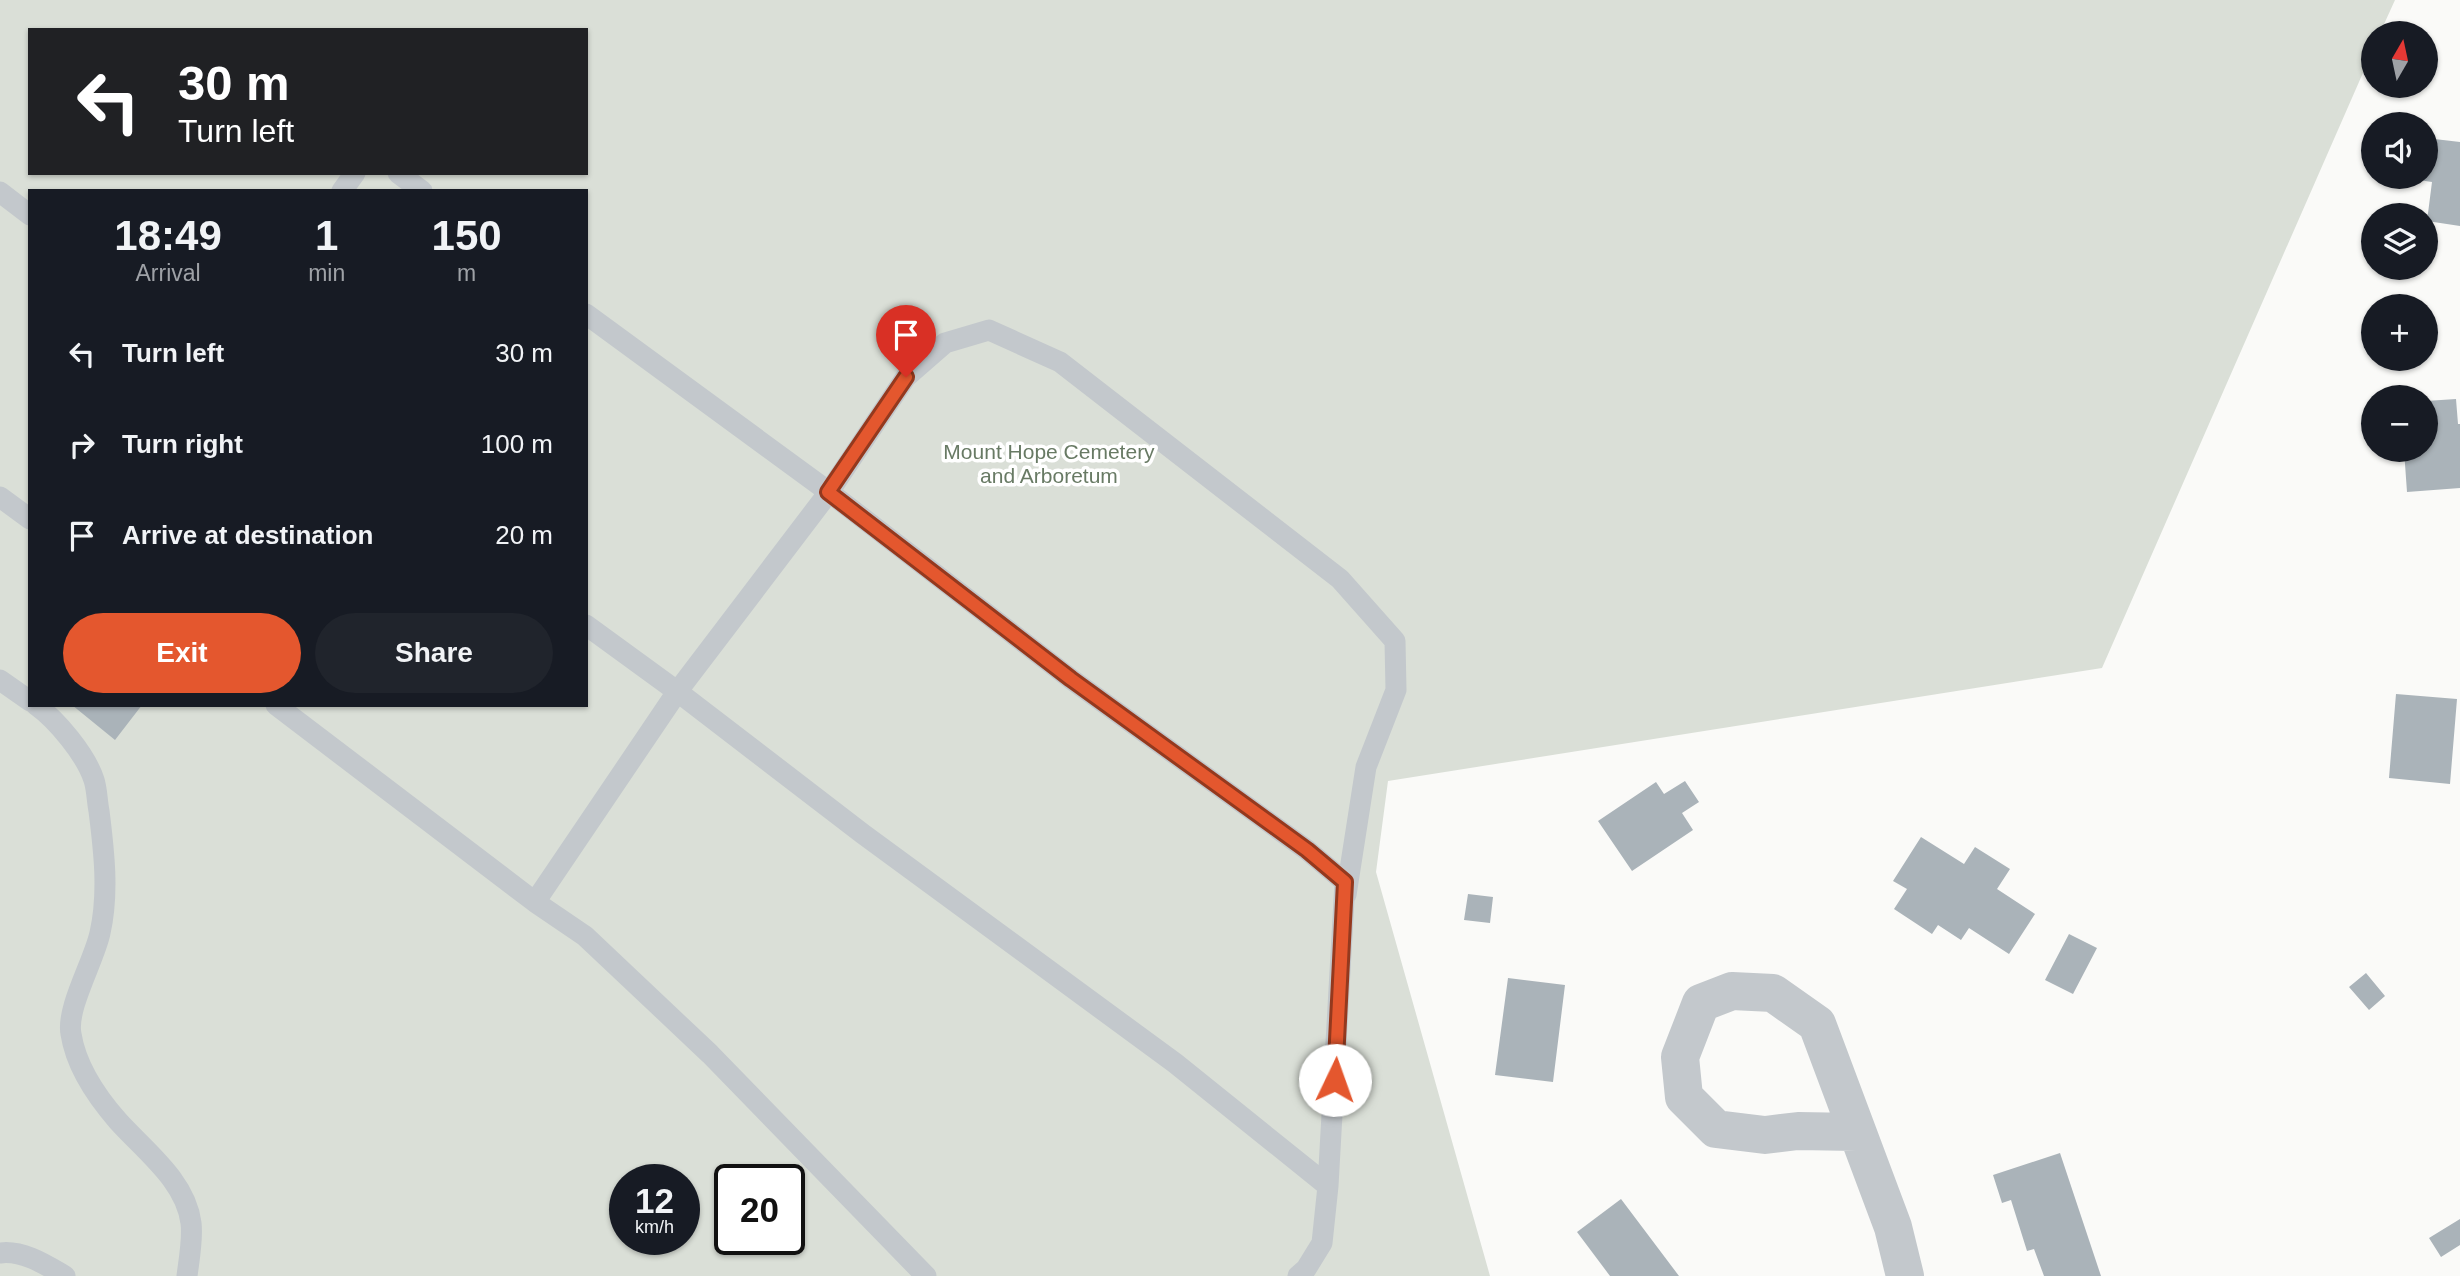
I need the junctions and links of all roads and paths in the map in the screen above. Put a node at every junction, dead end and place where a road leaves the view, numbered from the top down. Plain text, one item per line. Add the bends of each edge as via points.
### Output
1 (401, 175) edge
2 (419, 189) edge
3 (0, 192) edge
4 (28, 213) edge
5 (588, 315) edge
6 (828, 492) junction
7 (0, 497) edge
8 (28, 518) edge
9 (588, 626) edge
10 (0, 680) edge
11 (678, 692) junction
12 (28, 700) edge
13 (38, 707) edge
14 (279, 707) edge
15 (1346, 895) junction
16 (535, 902) junction
17 (1857, 1132) junction
18 (1328, 1186) junction
19 (0, 1253) edge
20 (185, 1274) edge
21 (65, 1276) edge
22 (926, 1276) edge
23 (1298, 1276) edge
24 (1905, 1276) edge

1 - 2 lane
3 - 4 lane
5 - 6 lane
6 - 11 lane
6 - 15 lane via 1071,679 1307,850 1345,882
6 - 15 lane via 906,377 945,343 989,330 1060,362 1330,570 1395,641 1396,690 1366,767
7 - 8 lane
9 - 11 lane
10 - 12 lane
11 - 16 lane
11 - 18 lane via 1175,1063
13 - 20 lane via 68,735 94,779 103,846 101,932 77,994 70,1031 83,1072 117,1120 184,1197 192,1224
14 - 16 lane
15 - 18 lane
16 - 22 lane via 585,936 710,1054
17 - 17 street via 1765,1135 1716,1129 1684,1097 1680,1057 1702,1003 1732,991 1773,993 1817,1024
17 - 24 street via 1893,1227
18 - 23 lane via 1322,1243
19 - 21 lane via 38,1260

